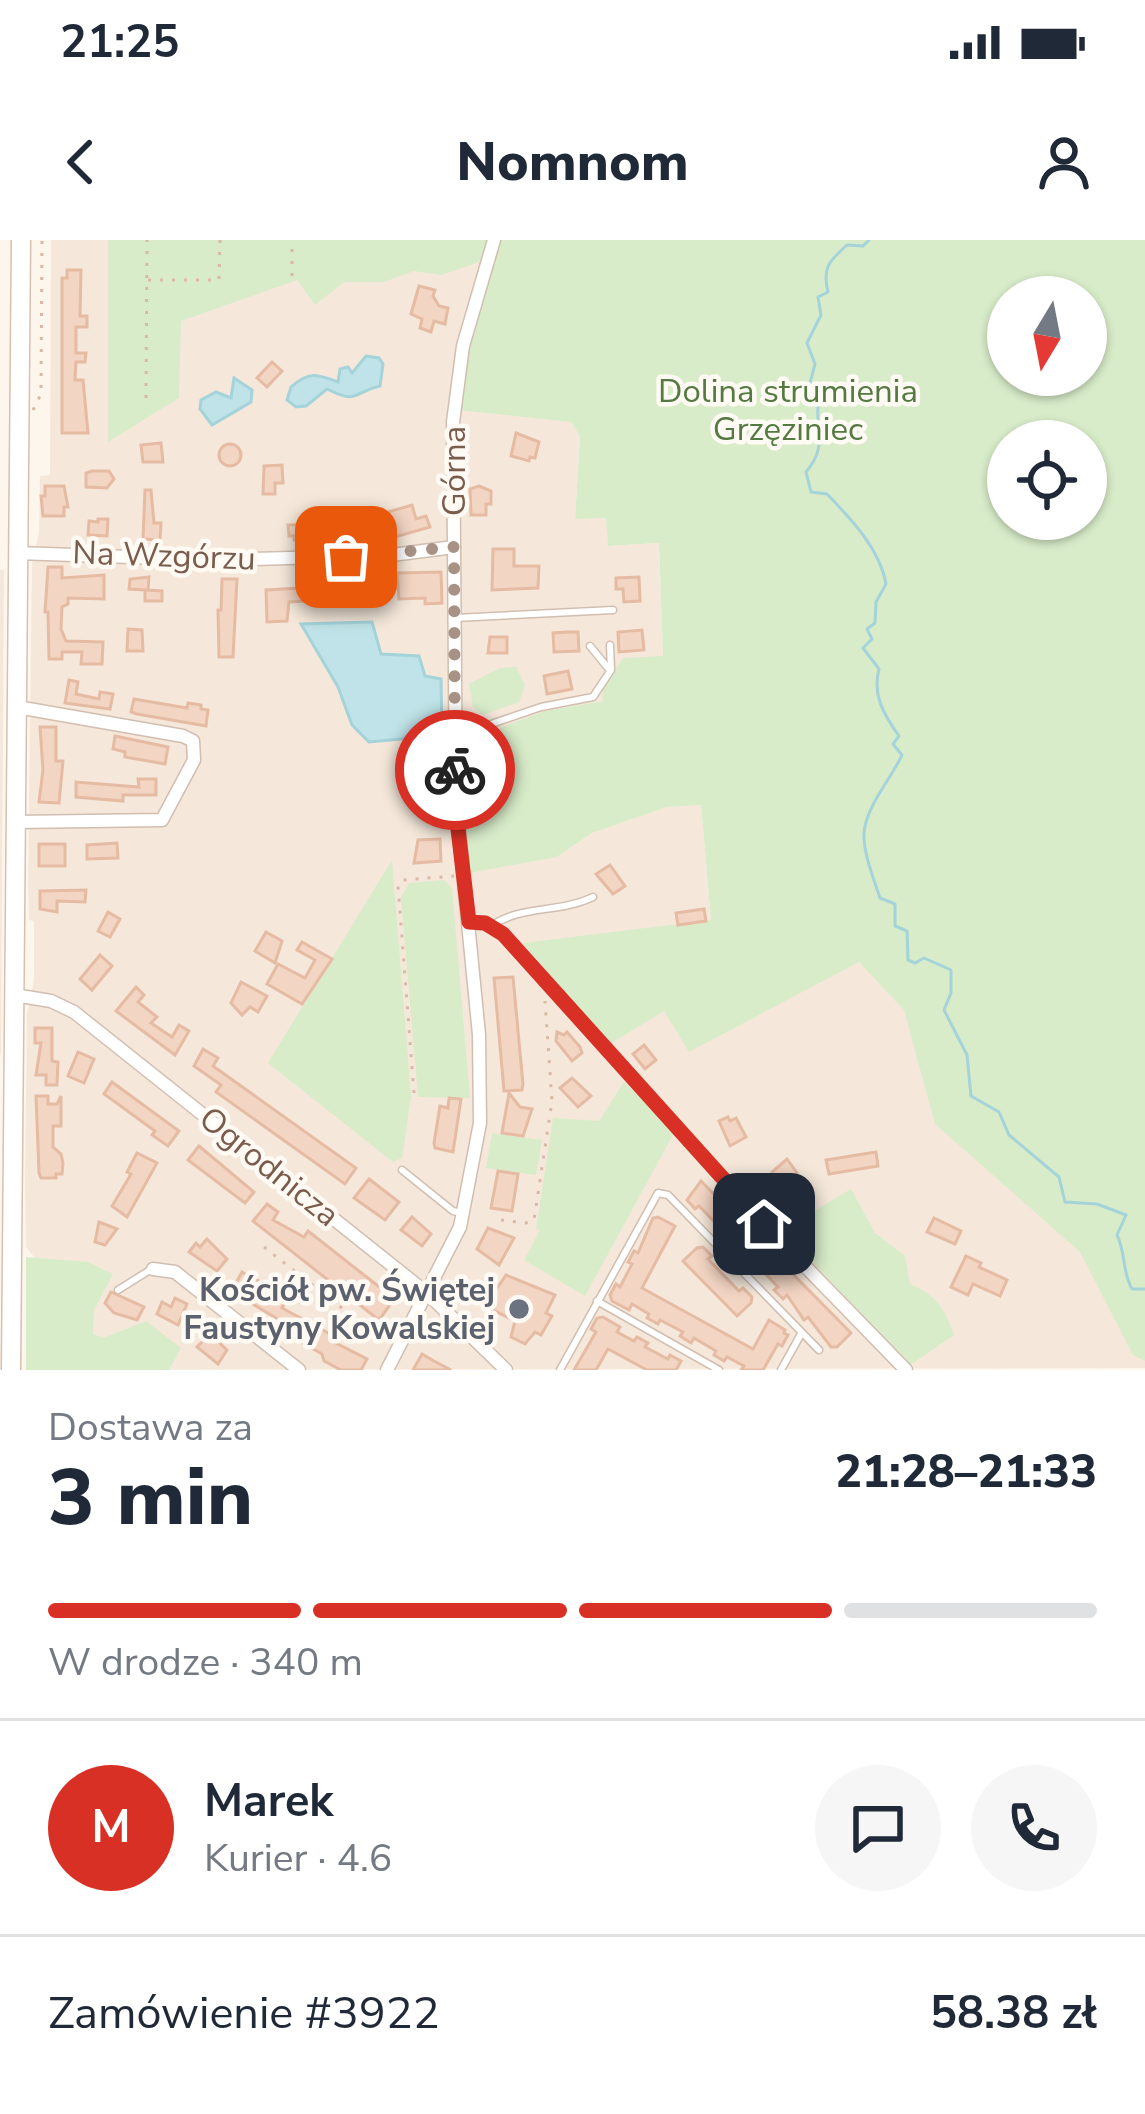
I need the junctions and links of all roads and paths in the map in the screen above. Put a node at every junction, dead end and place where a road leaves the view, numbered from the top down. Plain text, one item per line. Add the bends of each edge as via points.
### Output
1 (21, 240) edge
2 (42, 240) edge
3 (147, 240) edge
4 (220, 240) edge
5 (292, 240) edge
6 (494, 240) edge
7 (292, 276) dead end
8 (146, 280) junction
9 (146, 398) dead end
10 (30, 415) dead end
11 (18, 444) junction
12 (0, 459) edge
13 (454, 547) junction
14 (9, 553) edge
15 (613, 610) dead end
16 (454, 618) junction
17 (610, 645) dead end
18 (590, 646) dead end
19 (610, 670) junction
20 (17, 707) junction
21 (456, 736) junction
22 (16, 822) junction
23 (462, 875) junction
24 (593, 897) dead end
25 (469, 922) junction
26 (491, 926) junction
27 (554, 992) junction
28 (14, 995) junction
29 (414, 1093) dead end
30 (402, 1170) dead end
31 (465, 1214) junction
32 (501, 1220) dead end
33 (264, 1247) dead end
34 (153, 1269) joint
35 (118, 1290) dead end
36 (428, 1294) junction
37 (597, 1301) junction
38 (801, 1334) junction
39 (398, 1350) junction
40 (819, 1350) dead end
41 (11, 1370) edge
42 (299, 1370) edge
43 (387, 1370) edge
44 (506, 1370) edge
45 (560, 1370) edge
46 (719, 1370) edge
47 (781, 1370) edge
48 (906, 1370) edge

1 - 11 street
2 - 10 path via 41,394
3 - 8 path
4 - 8 path via 219,280
5 - 7 path
6 - 13 street, Górna via 455,389
8 - 9 path
11 - 12 street
11 - 14 street
13 - 14 street, Na Wzgórzu via 217,560
13 - 16 street, Górna
14 - 20 street
15 - 16 lane
16 - 21 street, Górna
17 - 19 lane
18 - 19 lane
19 - 21 lane via 593,697
20 - 22 street
20 - 22 street via 183,736 196,754 162,820
21 - 23 street, Górna
22 - 28 street
23 - 25 street, Górna
23 - 29 path via 398,886
24 - 26 lane via 506,915
25 - 26 street
25 - 31 street, Górna via 482,1102
26 - 27 street
27 - 32 path via 544,1003 552,1101 534,1220
27 - 48 street
28 - 36 street, Ogrodnicza via 74,1012
28 - 41 street
30 - 31 lane
31 - 36 street, Górna
33 - 39 path
34 - 35 lane
34 - 42 street via 176,1272
36 - 39 street, Górna
36 - 44 street, Ogrodnicza
37 - 38 lane via 658,1193
37 - 45 lane
37 - 46 lane
38 - 40 lane
38 - 47 lane
39 - 43 street, Górna

